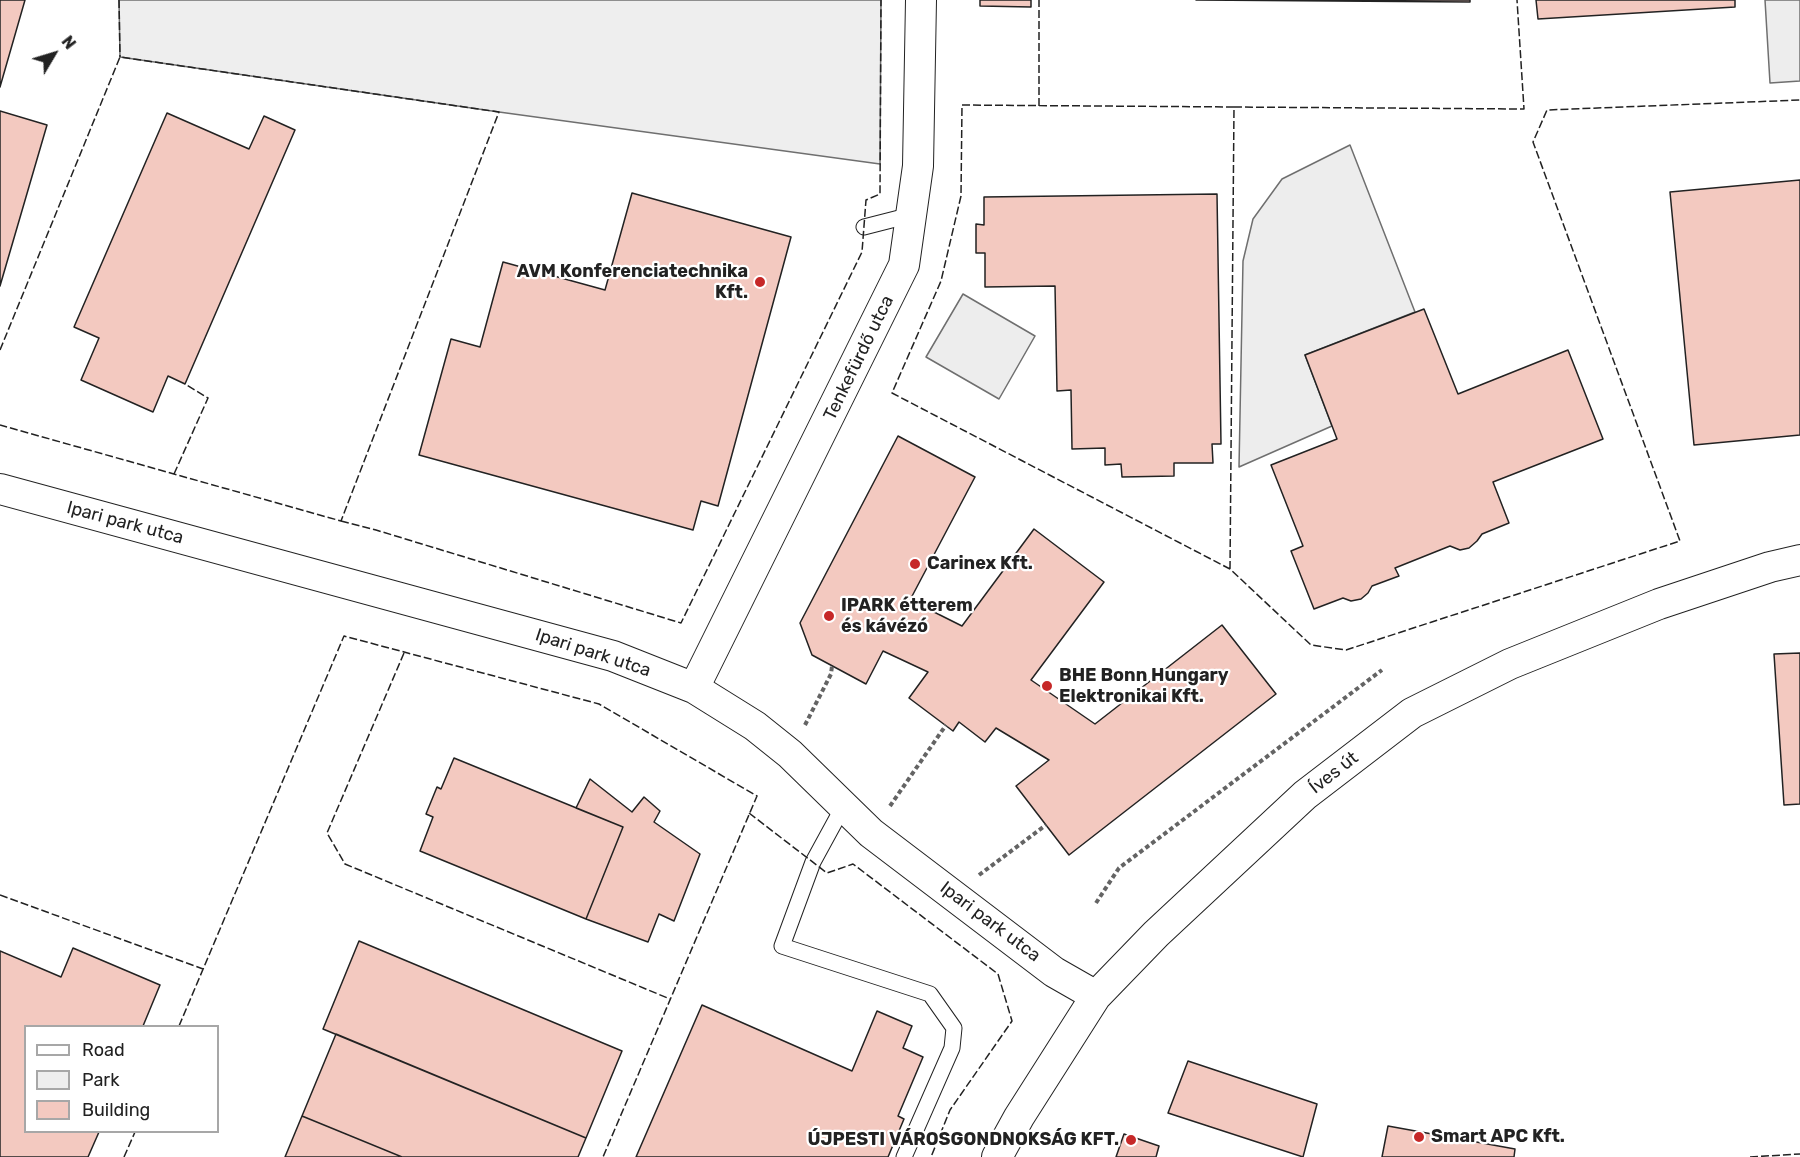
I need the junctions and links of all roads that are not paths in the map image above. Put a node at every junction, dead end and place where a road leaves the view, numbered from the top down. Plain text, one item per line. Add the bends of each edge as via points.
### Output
1 (921, 0) edge
2 (911, 215) junction
3 (864, 226) dead end
4 (0, 489) edge
5 (1800, 560) edge
6 (694, 688) junction
7 (843, 807) junction
8 (1096, 996) junction
9 (904, 1157) edge
10 (997, 1157) edge

1 - 2 street, Tenkefürdő utca via 918,166
2 - 3 lane
2 - 6 street, Tenkefürdő utca via 904,265
4 - 6 street, Ipari park utca via 613,656
5 - 8 street, Íves út via 1659,604 1510,664 1412,713 1305,795 1156,934
6 - 7 street, Ipari park utca via 755,726 790,754
7 - 8 street, Ipari park utca via 871,833 1054,972
7 - 9 lane via 813,862 782,946 930,994 954,1028 952,1048
8 - 10 street, Íves út

